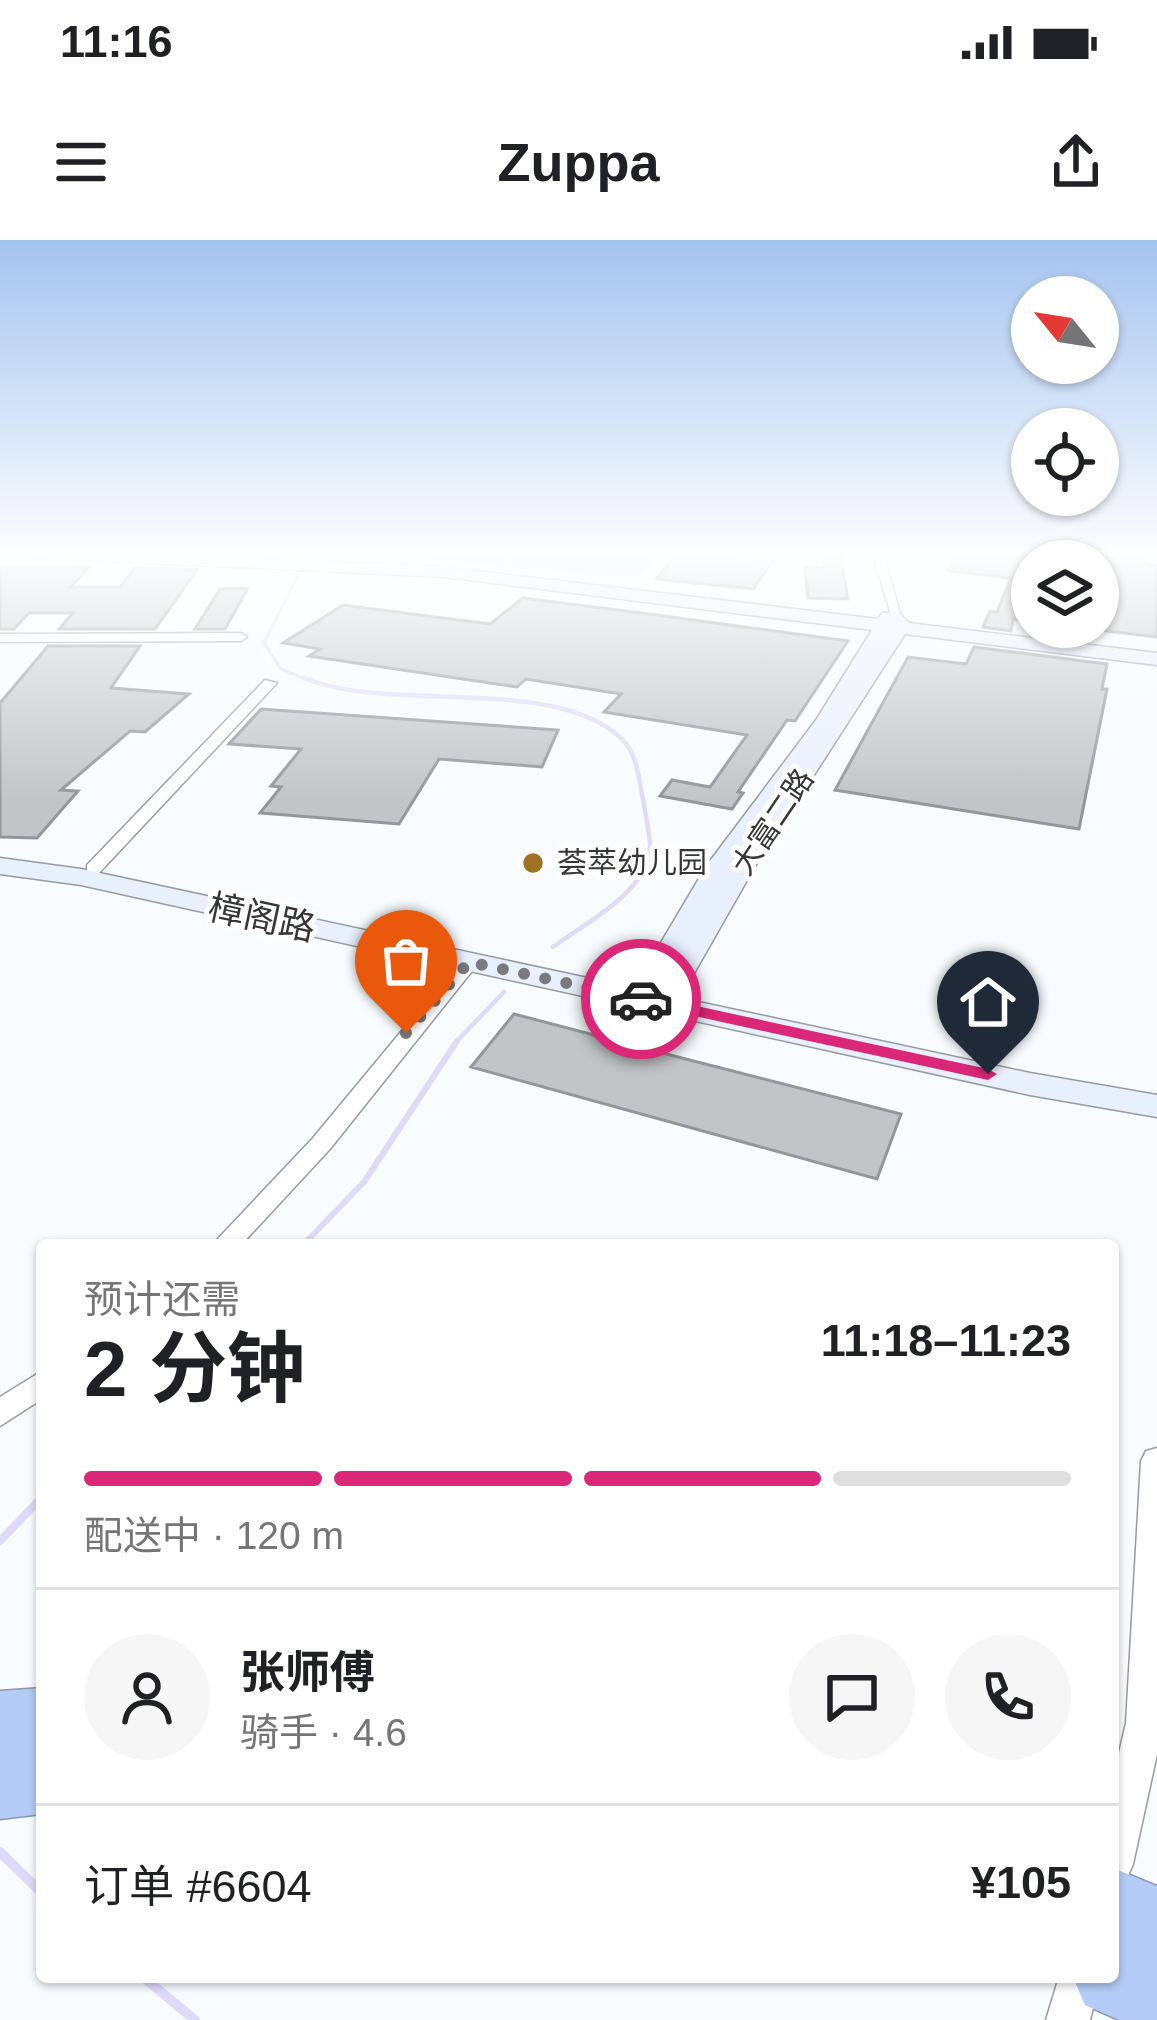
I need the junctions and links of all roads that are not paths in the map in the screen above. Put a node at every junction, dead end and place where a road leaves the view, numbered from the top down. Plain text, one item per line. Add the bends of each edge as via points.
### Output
1 (886, 635) edge
2 (1002, 635) edge
3 (242, 637) dead end
4 (0, 638) edge
5 (1157, 655) edge
6 (270, 683) dead end
7 (0, 856) edge
8 (0, 866) edge
9 (94, 869) junction
10 (469, 962) junction
11 (657, 994) junction
12 (1157, 1090) edge
13 (1157, 1106) edge
14 (232, 1239) edge
15 (36, 1386) edge
16 (0, 1413) edge
17 (1157, 1461) edge
18 (36, 1723) edge
19 (0, 1726) edge
20 (36, 1779) edge
21 (0, 1783) edge
22 (1119, 1838) edge
23 (1119, 1909) edge
24 (1157, 1925) edge
25 (1119, 1979) edge
26 (1078, 1983) edge
27 (1157, 1994) edge
28 (1068, 2020) edge

1 - 11 street, 大富二路 via 839,724
2 - 5 street
3 - 4 street
6 - 9 street
7 - 9 street, 樟阁路
8 - 10 street, 樟阁路
9 - 11 street, 樟阁路
10 - 11 street, 樟阁路
10 - 14 street via 315,1153
11 - 12 street, 樟阁路
11 - 13 street, 樟阁路 via 1030,1084
15 - 16 street
17 - 22 street via 1145,1724
18 - 19 highway
20 - 21 highway
23 - 24 highway
25 - 27 highway
26 - 28 street

